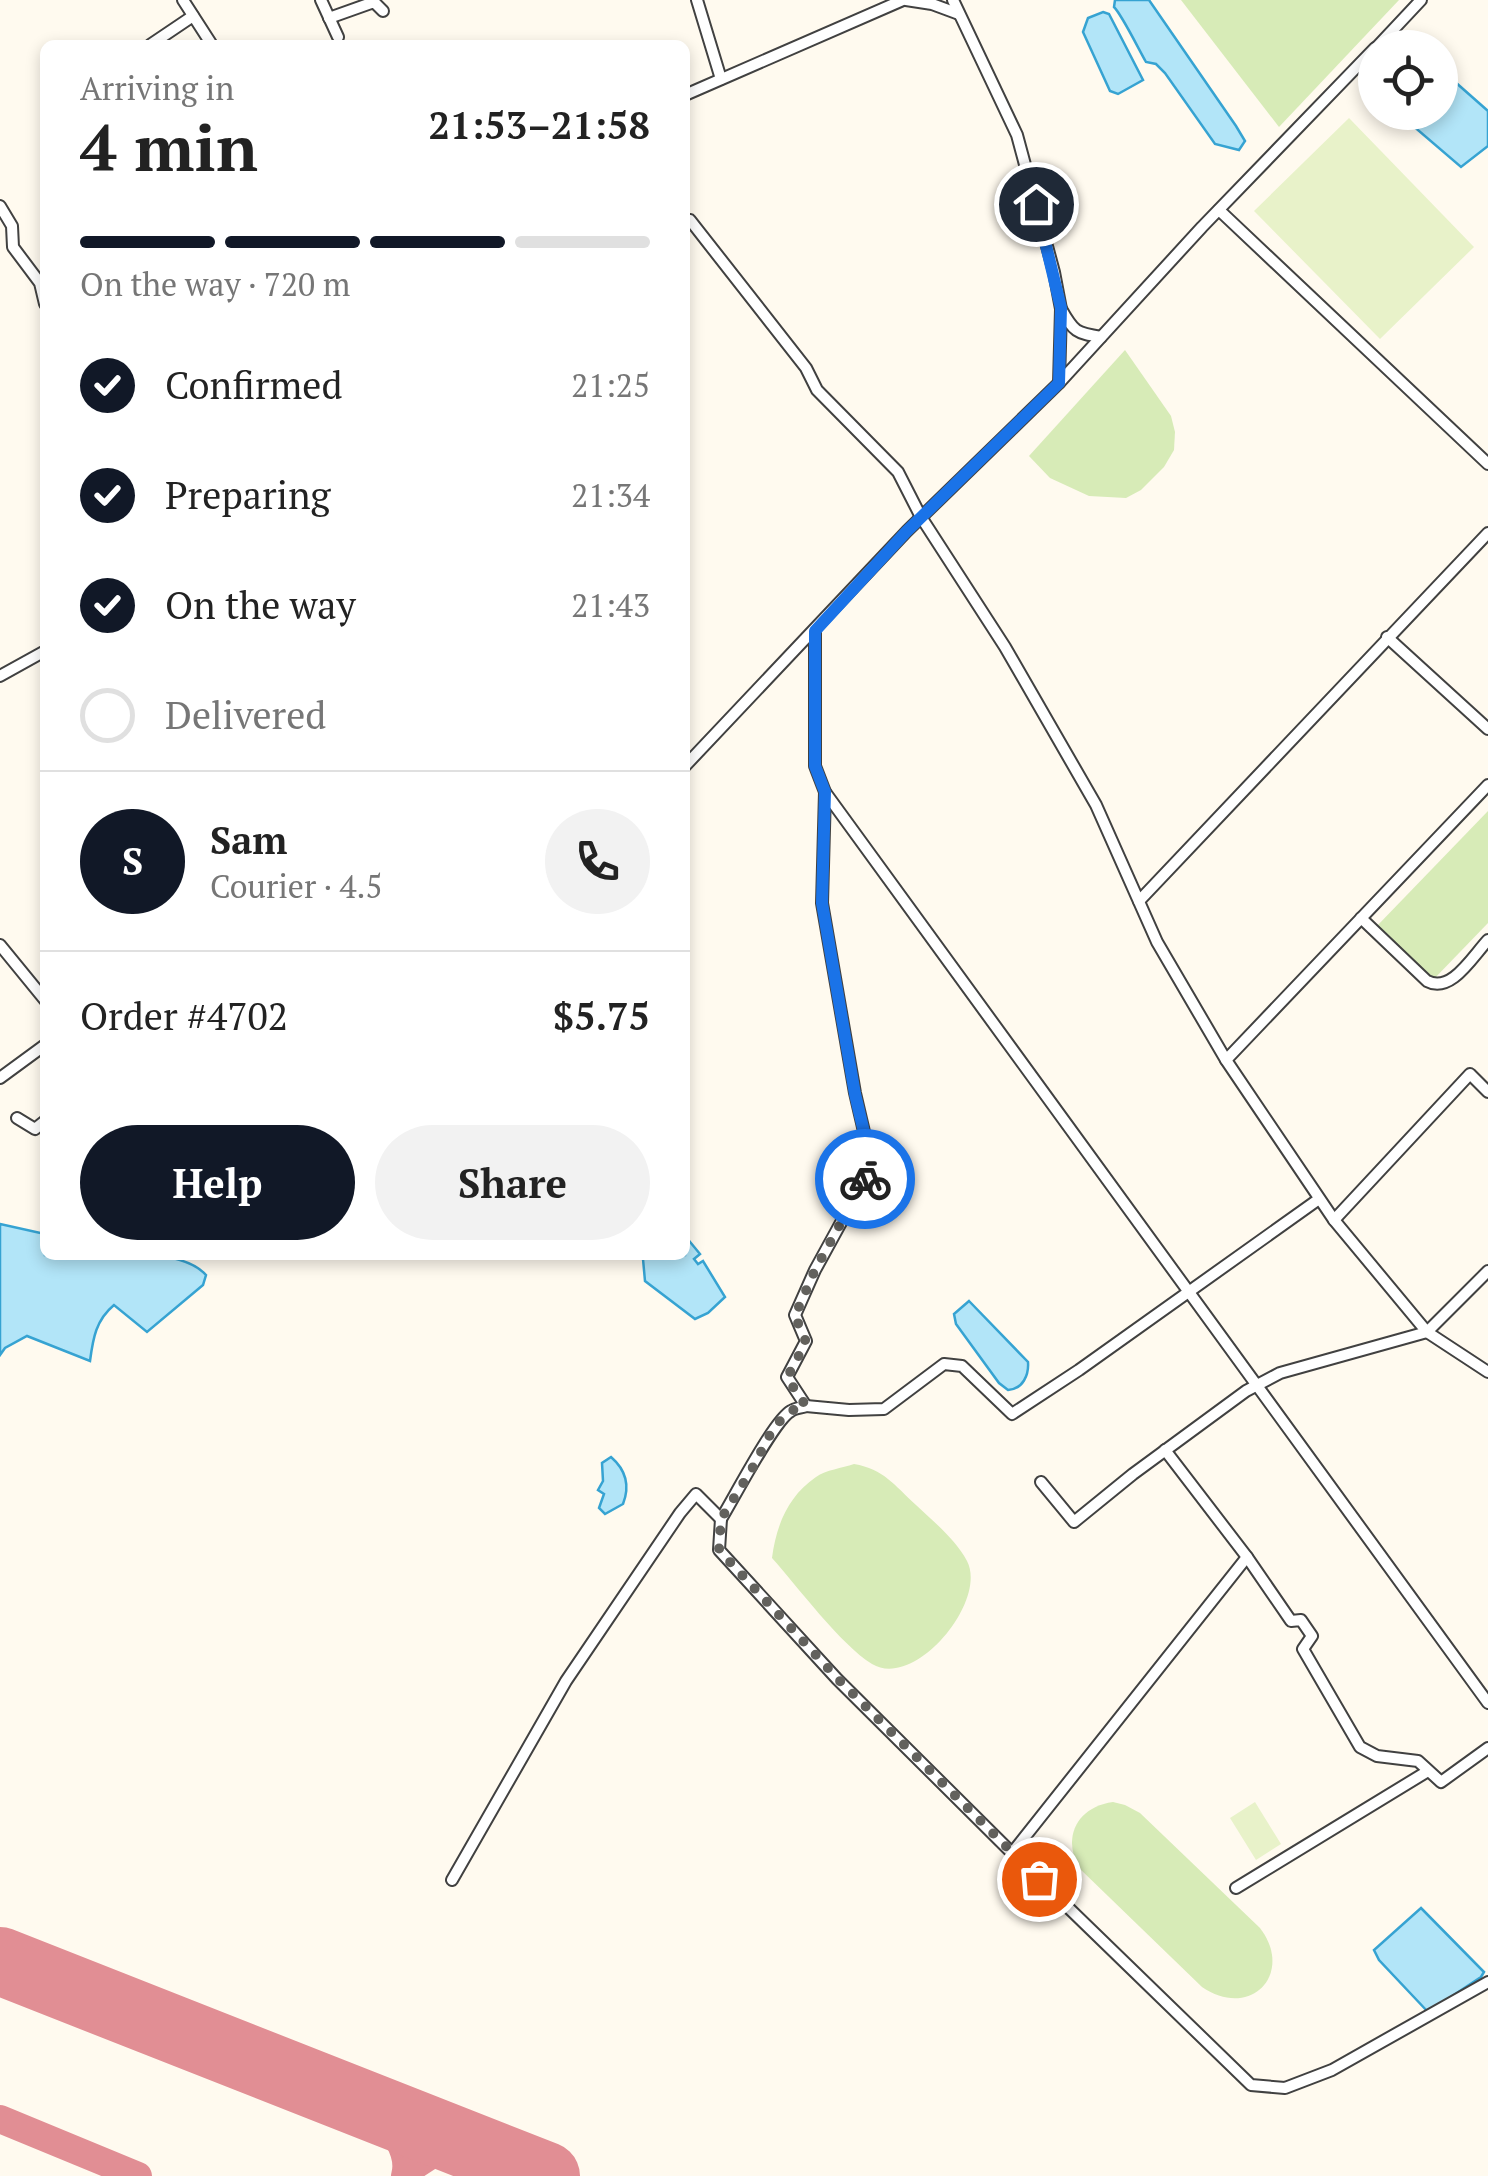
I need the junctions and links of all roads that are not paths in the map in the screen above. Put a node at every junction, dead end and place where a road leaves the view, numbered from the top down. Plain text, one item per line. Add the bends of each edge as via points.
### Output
1 (183, 0) edge
2 (321, 0) edge
3 (697, 0) edge
4 (904, 0) edge
5 (953, 0) edge
6 (1422, 0) edge
7 (383, 11) dead end
8 (959, 14) junction
9 (193, 16) junction
10 (329, 18) junction
11 (1393, 30) edge
12 (338, 37) dead end
13 (157, 40) edge
14 (209, 40) edge
15 (1358, 66) edge
16 (721, 79) junction
17 (690, 93) edge
18 (0, 206) edge
19 (1219, 210) junction
20 (690, 222) edge
21 (40, 283) edge
22 (1061, 308) junction
23 (1101, 336) junction
24 (1059, 383) junction
25 (1488, 464) edge
26 (922, 517) junction
27 (1488, 533) edge
28 (815, 631) junction
29 (1387, 636) junction
30 (40, 654) edge
31 (0, 676) edge
32 (1488, 729) edge
33 (690, 761) edge
34 (1488, 785) edge
35 (825, 792) junction
36 (1139, 901) junction
37 (1361, 918) junction
38 (1488, 940) edge
39 (0, 945) edge
40 (40, 994) edge
41 (40, 1050) edge
42 (1226, 1060) junction
43 (0, 1078) edge
44 (1488, 1092) edge
45 (18, 1118) dead end
46 (40, 1126) edge
47 (1319, 1198) junction
48 (1334, 1220) junction
49 (1488, 1270) edge
50 (1188, 1291) junction
51 (1426, 1332) junction
52 (1488, 1372) edge
53 (806, 1406) junction
54 (1166, 1450) junction
55 (1041, 1482) dead end
56 (721, 1519) junction
57 (1248, 1557) junction
58 (1488, 1703) edge
59 (1488, 1748) edge
60 (1428, 1770) junction
61 (1012, 1854) junction
62 (452, 1880) dead end
63 (1236, 1888) dead end
64 (1488, 1982) edge

1 - 9 street
2 - 10 street
3 - 16 street
4 - 8 street
4 - 16 street
5 - 8 street
6 - 11 street
7 - 10 street via 374,2
8 - 22 street via 1017,134
9 - 13 street
9 - 14 street
10 - 12 street
15 - 19 street
16 - 17 street
18 - 21 street via 12,226 13,247
19 - 23 street
19 - 25 street
20 - 26 street via 806,368 816,390 898,472
22 - 23 street via 1072,329
22 - 24 street
23 - 24 street
24 - 26 street
26 - 28 street
26 - 36 street via 1096,805
27 - 29 street
28 - 33 street
28 - 35 street via 815,766
29 - 32 street
29 - 36 street
30 - 31 street
34 - 37 street
35 - 50 street
35 - 53 street via 822,903 872,1166 795,1316 806,1342 787,1378
36 - 42 street
37 - 38 street via 1437,986 1447,985
37 - 42 street
39 - 40 street
41 - 43 street
42 - 47 street
44 - 48 street via 1470,1074
45 - 46 street
47 - 48 street
47 - 50 street
48 - 51 street
49 - 51 street
50 - 53 street via 1012,1414 962,1366 944,1364 884,1409
50 - 58 street
51 - 52 street
51 - 54 street via 1280,1373
53 - 56 street via 774,1427
54 - 55 street via 1074,1522
54 - 57 street
56 - 61 street via 719,1550
56 - 62 street via 696,1494 680,1513 566,1681
57 - 60 street via 1290,1621 1302,1620 1312,1636 1303,1649 1360,1746 1377,1756 1418,1760
57 - 61 street
59 - 60 street via 1441,1782
60 - 63 street
61 - 64 street via 1251,2085 1285,2088 1332,2070

